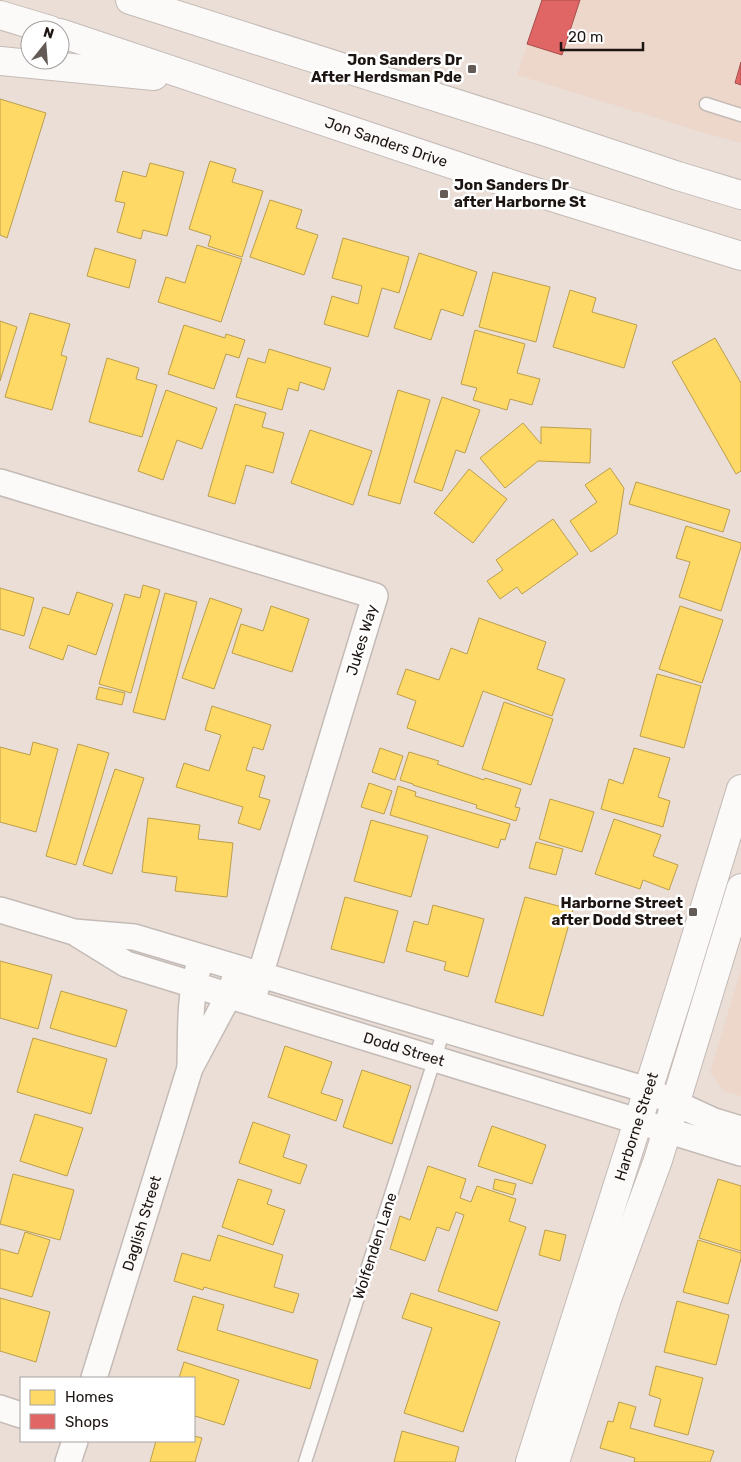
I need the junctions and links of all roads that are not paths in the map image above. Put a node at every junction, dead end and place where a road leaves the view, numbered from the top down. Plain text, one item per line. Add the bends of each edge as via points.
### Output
1 (130, 0) edge
2 (0, 15) edge
3 (20, 21) edge
4 (70, 36) edge
5 (0, 61) edge
6 (206, 81) junction
7 (706, 104) dead end
8 (741, 114) edge
9 (741, 195) edge
10 (741, 256) edge
11 (0, 482) edge
12 (741, 789) edge
13 (741, 888) edge
14 (0, 910) edge
15 (74, 932) junction
16 (202, 957) junction
17 (249, 971) junction
18 (194, 984) junction
19 (241, 999) junction
20 (444, 1030) junction
21 (435, 1059) junction
22 (190, 1068) junction
23 (647, 1090) junction
24 (675, 1103) junction
25 (638, 1121) junction
26 (741, 1129) edge
27 (667, 1131) junction
28 (741, 1153) edge
29 (94, 1377) edge
30 (0, 1408) edge
31 (20, 1415) edge
32 (75, 1442) edge
33 (68, 1462) edge
34 (306, 1462) edge
35 (530, 1462) edge
36 (556, 1462) edge

1 - 9 main road
2 - 3 main road
4 - 6 main road, Jon Sanders Drive
5 - 6 main road
6 - 10 main road, Jon Sanders Drive via 520,187
7 - 8 lane
11 - 17 street, Jukes Way via 375,596
12 - 23 main road, Harborne Street
13 - 24 main road, Harborne Street
14 - 15 street, Dodd Street
15 - 16 street, Dodd Street via 134,937
15 - 18 street, Dodd Street via 126,964
16 - 17 street, Dodd Street
16 - 18 street, Daglish Street
17 - 19 street, Jukes Way
17 - 20 street, Dodd Street
18 - 19 street, Dodd Street
18 - 22 street, Daglish Street
19 - 21 street, Dodd Street
19 - 22 street, Daglish Street
20 - 21 lane, Wolfenden Lane
20 - 23 street, Dodd Street
21 - 25 street, Dodd Street
21 - 34 lane, Wolfenden Lane
22 - 29 street, Daglish Street
23 - 24 street, Dodd Street
23 - 25 main road, Harborne Street
24 - 26 street, Dodd Street
24 - 27 main road, Harborne Street
25 - 27 street, Dodd Street
25 - 35 main road, Harborne Street
27 - 28 street, Dodd Street
27 - 36 main road, Harborne Street via 607,1299
30 - 31 street
32 - 33 street

